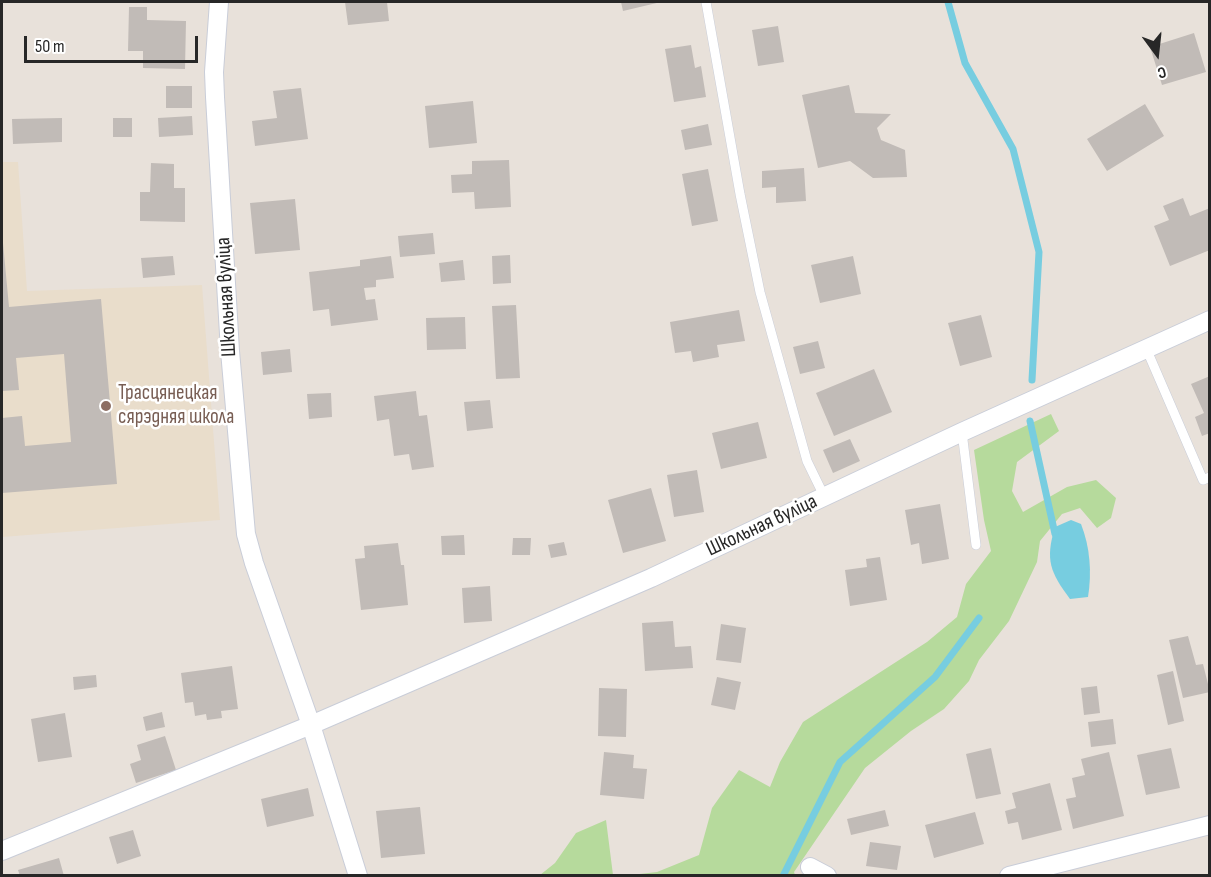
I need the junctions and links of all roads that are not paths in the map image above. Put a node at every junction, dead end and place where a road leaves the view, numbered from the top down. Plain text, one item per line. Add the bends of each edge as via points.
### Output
1 (219, 2) edge
2 (706, 2) edge
3 (1209, 320) edge
4 (1146, 348) junction
5 (962, 432) junction
6 (1209, 477) edge
7 (824, 496) junction
8 (976, 544) dead end
9 (311, 725) junction
10 (1209, 825) edge
11 (2, 851) edge
12 (810, 867) dead end
13 (358, 876) edge
14 (827, 876) edge
15 (1009, 876) edge

1 - 9 street, Школьная вуліца via 215,97 230,351 246,534
2 - 7 lane via 760,292 807,461
3 - 4 street, Школьная вуліца
4 - 5 street, Школьная вуліца
4 - 6 lane via 1203,480
5 - 7 street, Школьная вуліца
5 - 8 lane
7 - 9 street, Школьная вуліца via 651,578
9 - 11 street
9 - 13 street, Школьная вуліца
10 - 15 street
12 - 14 street

